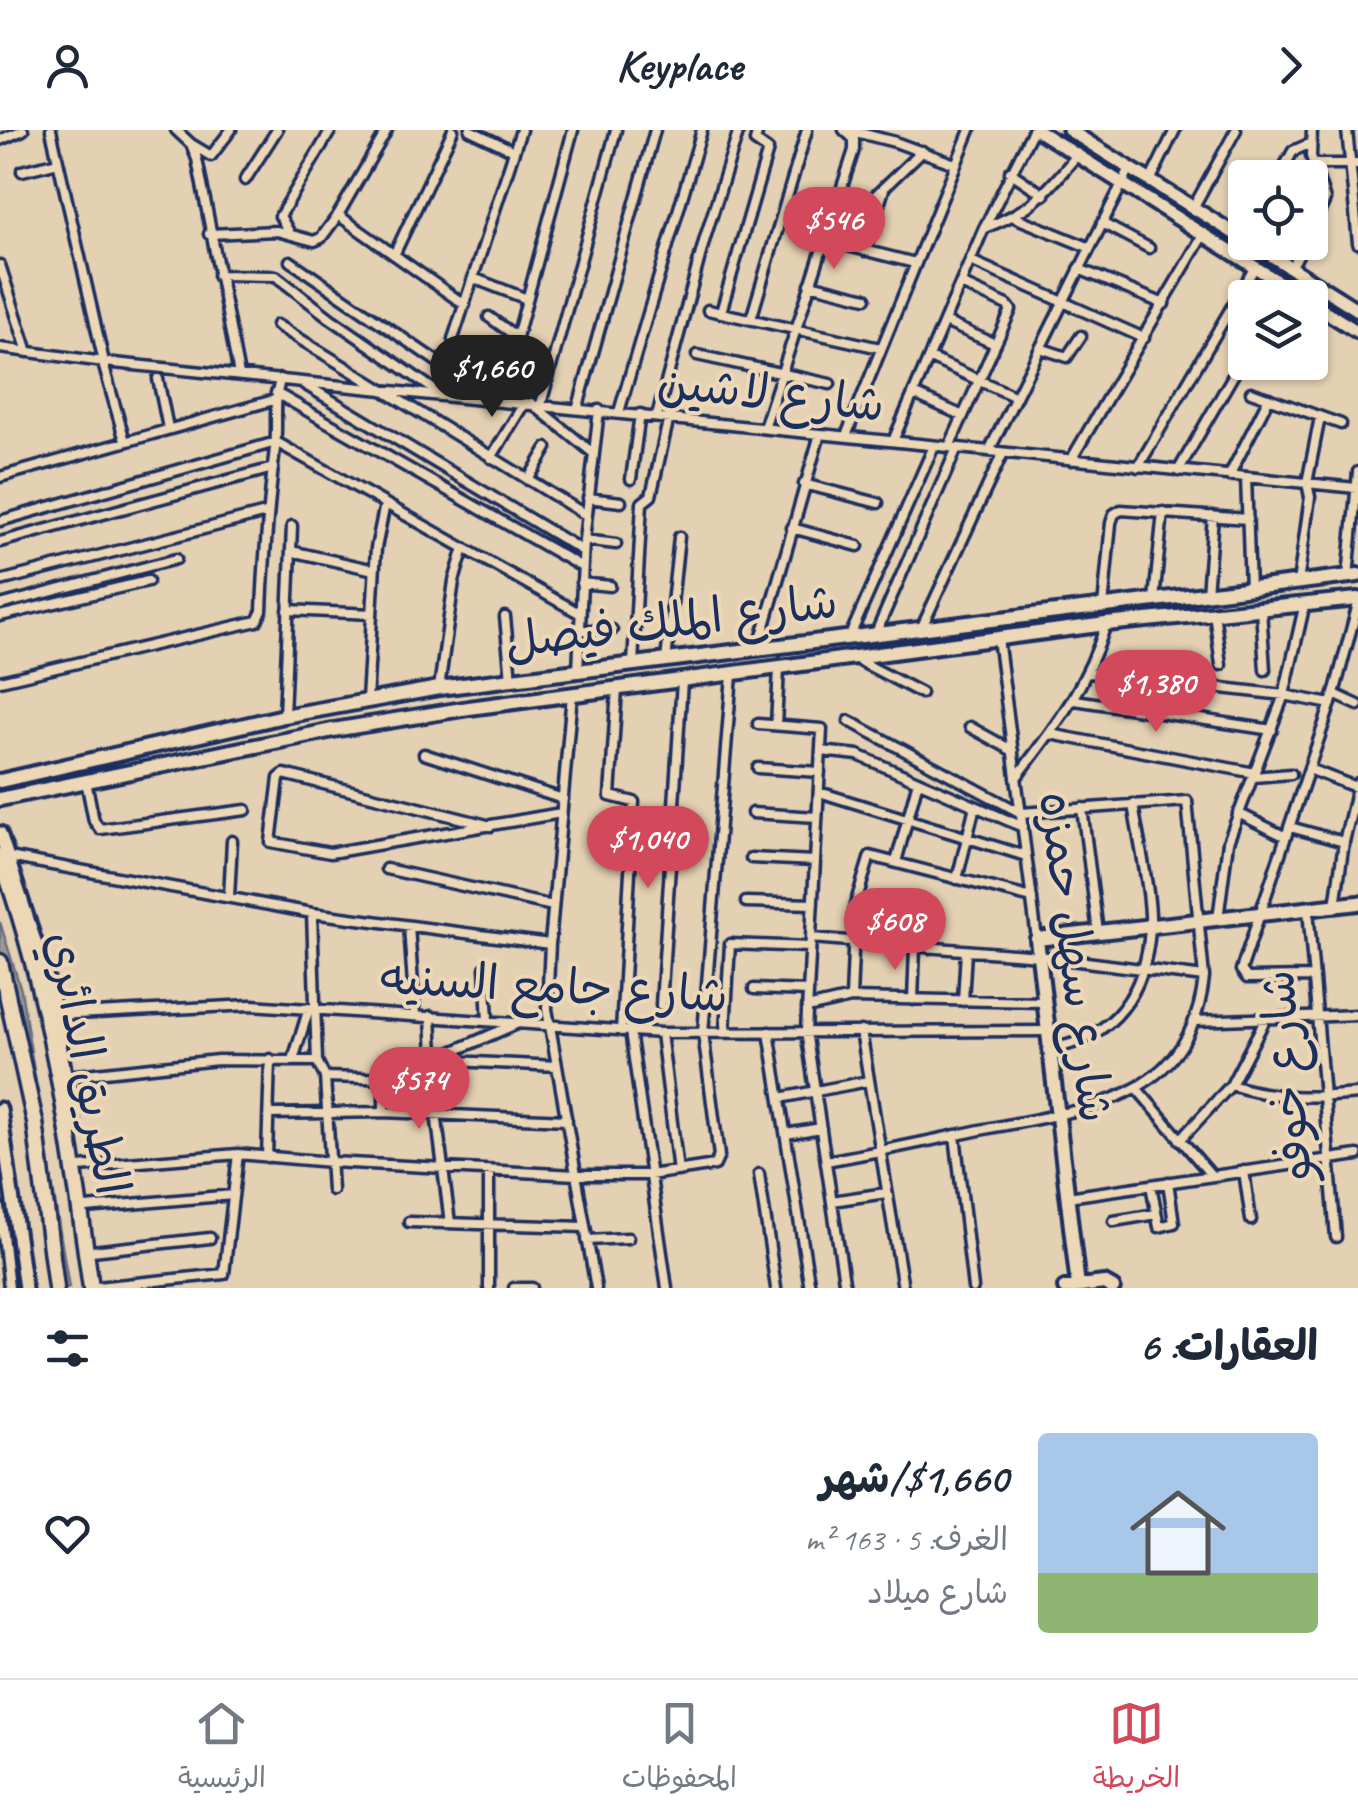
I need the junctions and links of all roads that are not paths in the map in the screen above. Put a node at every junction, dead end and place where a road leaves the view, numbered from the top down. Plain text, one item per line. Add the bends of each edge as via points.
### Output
1 (23, 130) edge
2 (51, 130) edge
3 (176, 130) edge
4 (231, 130) edge
5 (277, 130) edge
6 (332, 130) edge
7 (387, 130) edge
8 (453, 130) edge
9 (470, 130) edge
10 (521, 130) edge
11 (573, 130) edge
12 (616, 130) edge
13 (655, 130) edge
14 (702, 130) edge
15 (739, 130) edge
16 (758, 130) edge
17 (807, 130) edge
18 (846, 130) edge
19 (900, 130) edge
20 (970, 130) edge
21 (1035, 130) edge
22 (1069, 130) edge
23 (1175, 130) edge
24 (1236, 130) edge
25 (1312, 130) edge
26 (1347, 130) edge
27 (0, 140) edge
28 (895, 142) junction
29 (1311, 143) junction
30 (191, 144) junction
31 (514, 150) junction
32 (922, 151) junction
33 (1078, 154) junction
34 (1288, 160) edge
35 (1313, 160) edge
36 (58, 162) junction
37 (955, 164) junction
38 (1328, 164) edge
39 (1354, 164) edge
40 (1130, 168) junction
41 (22, 171) dead end
42 (1010, 172) junction
43 (245, 180) dead end
44 (1150, 181) junction
45 (1122, 184) junction
46 (885, 185) junction
47 (1044, 195) junction
48 (1356, 207) edge
49 (1194, 208) junction
50 (338, 215) junction
51 (1014, 217) junction
52 (1102, 223) junction
53 (984, 228) junction
54 (1228, 228) edge
55 (289, 232) junction
56 (210, 234) junction
57 (1204, 234) junction
58 (1358, 243) edge
59 (826, 244) junction
60 (1088, 247) junction
61 (1150, 248) dead end
62 (865, 251) junction
63 (394, 255) junction
64 (290, 260) dead end
65 (971, 260) junction
66 (1280, 260) edge
67 (1296, 260) edge
68 (915, 263) junction
69 (0, 265) edge
70 (1255, 267) junction
71 (1292, 268) junction
72 (1079, 269) junction
73 (218, 275) junction
74 (473, 278) junction
75 (1269, 280) edge
76 (810, 284) junction
77 (961, 284) junction
78 (866, 298) dead end
79 (528, 300) junction
80 (1063, 302) junction
81 (1164, 304) junction
82 (465, 305) junction
83 (708, 310) dead end
84 (1358, 310) edge
85 (720, 312) junction
86 (1328, 313) edge
87 (489, 317) dead end
88 (751, 319) junction
89 (945, 322) junction
90 (277, 325) dead end
91 (795, 329) junction
92 (1358, 332) edge
93 (1081, 336) dead end
94 (517, 338) junction
95 (1144, 338) junction
96 (453, 339) dead end
97 (996, 344) junction
98 (0, 348) edge
99 (880, 348) junction
100 (1040, 348) junction
101 (28, 352) junction
102 (480, 352) dead end
103 (697, 354) dead end
104 (930, 358) junction
105 (103, 361) junction
106 (508, 369) junction
107 (780, 373) junction
108 (239, 376) junction
109 (158, 379) dead end
110 (280, 379) junction
111 (978, 380) junction
112 (1231, 380) edge
113 (299, 381) junction
114 (830, 384) dead end
115 (376, 388) junction
116 (1251, 392) dead end
117 (440, 394) junction
118 (914, 394) junction
119 (275, 396) junction
120 (1016, 397) junction
121 (1269, 398) junction
122 (500, 400) junction
123 (528, 402) junction
124 (542, 404) junction
125 (578, 408) junction
126 (600, 410) junction
127 (619, 412) junction
128 (640, 414) junction
129 (657, 416) junction
130 (963, 416) junction
131 (669, 417) junction
132 (1320, 417) junction
133 (1340, 424) dead end
134 (168, 428) junction
135 (764, 428) junction
136 (820, 434) junction
137 (846, 436) junction
138 (125, 440) junction
139 (892, 441) junction
140 (276, 442) junction
141 (934, 446) junction
142 (953, 447) junction
143 (547, 448) dead end
144 (989, 451) junction
145 (593, 452) junction
146 (1003, 453) junction
147 (492, 458) junction
148 (1072, 460) junction
149 (1138, 467) junction
150 (272, 468) junction
151 (1178, 471) junction
152 (1358, 472) edge
153 (0, 476) edge
154 (1230, 476) junction
155 (1246, 477) junction
156 (528, 480) junction
157 (631, 480) dead end
158 (1306, 483) junction
159 (804, 484) junction
160 (1356, 488) edge
161 (588, 498) junction
162 (620, 502) dead end
163 (878, 503) dead end
164 (386, 504) junction
165 (266, 512) junction
166 (1163, 512) junction
167 (586, 515) junction
168 (1213, 516) junction
169 (1248, 519) junction
170 (0, 521) edge
171 (292, 526) dead end
172 (792, 528) junction
173 (678, 538) dead end
174 (584, 540) junction
175 (0, 542) edge
176 (616, 544) dead end
177 (858, 546) dead end
178 (464, 548) junction
179 (291, 551) junction
180 (583, 551) junction
181 (176, 559) dead end
182 (582, 567) junction
183 (374, 570) junction
184 (1353, 576) edge
185 (0, 581) edge
186 (148, 581) dead end
187 (581, 583) junction
188 (1298, 583) junction
189 (610, 586) dead end
190 (1250, 589) junction
191 (1207, 594) junction
192 (1154, 600) junction
193 (1358, 601) edge
194 (1306, 603) junction
195 (0, 605) edge
196 (1261, 606) junction
197 (1103, 607) junction
198 (288, 610) junction
199 (1214, 612) junction
200 (580, 613) junction
201 (372, 614) junction
202 (0, 616) edge
203 (505, 617) dead end
204 (960, 624) junction
205 (1106, 624) junction
206 (922, 629) junction
207 (578, 630) junction
208 (612, 630) dead end
209 (875, 635) junction
210 (850, 638) junction
211 (998, 638) junction
212 (962, 642) junction
213 (758, 650) junction
214 (854, 658) junction
215 (666, 661) junction
216 (633, 664) junction
217 (1221, 665) dead end
218 (778, 669) junction
219 (1264, 670) dead end
220 (578, 671) junction
221 (1089, 673) junction
222 (732, 675) junction
223 (511, 678) junction
224 (0, 680) edge
225 (494, 680) junction
226 (682, 681) junction
227 (1164, 682) junction
228 (439, 688) junction
229 (618, 689) junction
230 (921, 693) dead end
231 (572, 694) junction
232 (1284, 695) junction
233 (1332, 699) junction
234 (367, 700) junction
235 (1075, 700) junction
236 (497, 704) junction
237 (1358, 705) edge
238 (1166, 714) junction
239 (284, 716) junction
240 (849, 721) dead end
241 (758, 724) dead end
242 (776, 725) junction
243 (970, 727) dead end
244 (1272, 730) junction
245 (1050, 734) junction
246 (1013, 751) junction
247 (821, 752) junction
248 (424, 754) dead end
249 (758, 768) dead end
250 (1309, 769) junction
251 (820, 772) junction
252 (1291, 774) dead end
253 (1254, 775) junction
254 (1016, 778) junction
255 (0, 781) edge
256 (918, 781) junction
257 (86, 782) junction
258 (1358, 786) edge
259 (819, 792) junction
260 (563, 799) junction
261 (0, 800) edge
262 (1133, 804) junction
263 (975, 806) junction
264 (1082, 808) junction
265 (246, 810) dead end
266 (752, 813) dead end
267 (1021, 813) junction
268 (1238, 813) junction
269 (562, 814) junction
270 (818, 817) junction
271 (907, 818) junction
272 (491, 826) junction
273 (1022, 827) junction
274 (1290, 827) junction
275 (0, 833) edge
276 (1286, 837) junction
277 (967, 838) junction
278 (232, 841) dead end
279 (1344, 842) junction
280 (4, 856) edge
281 (1026, 856) junction
282 (751, 858) dead end
283 (815, 861) junction
284 (896, 862) junction
285 (386, 868) dead end
286 (957, 879) junction
287 (229, 898) junction
288 (1032, 898) junction
289 (898, 901) dead end
290 (746, 902) dead end
291 (1358, 902) edge
292 (812, 904) junction
293 (932, 905) dead end
294 (553, 906) junction
295 (1335, 906) junction
296 (1308, 909) junction
297 (312, 912) junction
298 (1260, 914) junction
299 (1218, 919) junction
300 (1200, 921) junction
301 (409, 926) junction
302 (1150, 926) junction
303 (1098, 932) junction
304 (1037, 939) junction
305 (811, 942) junction
306 (854, 942) junction
307 (550, 944) junction
308 (894, 945) junction
309 (914, 946) junction
310 (928, 948) junction
311 (966, 950) junction
312 (1039, 956) junction
313 (0, 962) edge
314 (485, 968) dead end
315 (1142, 969) junction
316 (1204, 977) junction
317 (1311, 977) junction
318 (754, 990) dead end
319 (808, 992) junction
320 (851, 998) junction
321 (913, 1000) junction
322 (963, 1000) junction
323 (1044, 1002) junction
324 (661, 1005) dead end
325 (807, 1008) junction
326 (311, 1009) junction
327 (57, 1014) junction
328 (414, 1014) junction
329 (1358, 1015) edge
330 (431, 1016) junction
331 (1314, 1016) junction
332 (1266, 1018) junction
333 (488, 1020) junction
334 (1195, 1021) junction
335 (518, 1023) junction
336 (549, 1025) junction
337 (626, 1031) junction
338 (806, 1031) junction
339 (860, 1031) junction
340 (1048, 1031) junction
341 (724, 1032) junction
342 (769, 1032) junction
343 (661, 1033) junction
344 (703, 1033) junction
345 (1050, 1048) junction
346 (270, 1060) junction
347 (292, 1060) junction
348 (434, 1060) junction
349 (317, 1061) junction
350 (557, 1066) junction
351 (67, 1076) junction
352 (325, 1076) junction
353 (384, 1079) junction
354 (434, 1080) junction
355 (868, 1081) junction
356 (1231, 1085) junction
357 (1138, 1090) junction
358 (815, 1092) junction
359 (1358, 1094) edge
360 (780, 1098) junction
361 (1322, 1098) junction
362 (0, 1109) edge
363 (327, 1111) junction
364 (384, 1112) junction
365 (436, 1113) junction
366 (270, 1114) junction
367 (1058, 1115) junction
368 (566, 1120) junction
369 (820, 1128) junction
370 (786, 1134) junction
371 (955, 1135) junction
372 (1180, 1140) junction
373 (879, 1152) junction
374 (238, 1154) junction
375 (1358, 1155) edge
376 (267, 1156) junction
377 (1328, 1159) junction
378 (826, 1160) junction
379 (330, 1162) junction
380 (79, 1167) junction
381 (441, 1168) junction
382 (489, 1172) junction
383 (678, 1172) junction
384 (1244, 1172) junction
385 (758, 1174) dead end
386 (576, 1175) junction
387 (650, 1175) junction
388 (1212, 1176) junction
389 (1168, 1182) junction
390 (1151, 1185) junction
391 (332, 1190) dead end
392 (886, 1193) junction
393 (233, 1195) junction
394 (1068, 1197) junction
395 (832, 1201) junction
396 (0, 1208) edge
397 (86, 1208) junction
398 (1156, 1214) junction
399 (1251, 1220) dead end
400 (1114, 1221) dead end
401 (409, 1222) dead end
402 (450, 1223) junction
403 (489, 1224) junction
404 (585, 1228) junction
405 (1336, 1237) dead end
406 (210, 1238) dead end
407 (628, 1238) dead end
408 (588, 1240) junction
409 (92, 1251) junction
410 (1108, 1285) edge
411 (1072, 1287) edge
412 (9, 1288) edge
413 (25, 1288) edge
414 (56, 1288) edge
415 (95, 1288) edge
416 (489, 1288) edge
417 (514, 1288) edge
418 (532, 1288) edge
419 (596, 1288) edge
420 (667, 1288) edge
421 (776, 1288) edge
422 (810, 1288) edge
423 (845, 1288) edge
424 (903, 1288) edge
425 (973, 1288) edge

1 - 27 street
2 - 36 street
3 - 30 street
4 - 30 street via 214,155
5 - 43 street
6 - 55 street via 280,216
7 - 50 street
8 - 63 street
9 - 31 street
10 - 31 street
11 - 79 street
12 - 124 street
13 - 125 street
14 - 127 street
15 - 129 street
16 - 85 street via 755,140 768,150
17 - 88 street
18 - 28 street
18 - 59 street via 854,150
19 - 28 street
20 - 37 street
21 - 33 street
21 - 42 street
22 - 40 street
23 - 44 street
24 - 49 street
25 - 29 street
26 - 39 street
28 - 32 street
29 - 34 street
29 - 35 street
30 - 56 street
31 - 74 street
32 - 37 street
32 - 46 street
33 - 45 street
33 - 47 street
36 - 41 street
36 - 105 street
37 - 68 street
38 - 39 street
39 - 48 street
40 - 44 street
40 - 45 street
42 - 47 street
42 - 53 street
44 - 49 street
45 - 52 street
45 - 57 street
46 - 59 street
46 - 62 street
47 - 51 street
48 - 58 street
49 - 54 street
50 - 55 street via 318,240
50 - 63 street
51 - 53 street
51 - 60 street
52 - 60 street
52 - 61 street
53 - 65 street
55 - 56 street
56 - 73 street
57 - 70 street
57 - 81 street
59 - 62 street
59 - 76 street
60 - 72 street
62 - 68 street
63 - 82 street
64 - 122 street
65 - 77 street
65 - 80 street
66 - 71 street
67 - 71 street
68 - 99 street
69 - 101 street
70 - 75 street
70 - 149 street
71 - 84 street
72 - 80 street
72 - 81 street
73 - 108 street
73 - 117 street via 280,278
74 - 79 street
74 - 82 street
76 - 78 street
76 - 91 street
77 - 89 street
77 - 97 street via 1011,308
79 - 94 street
80 - 95 street
80 - 100 street
81 - 95 street
82 - 96 street
83 - 85 street
85 - 88 street
86 - 92 street
87 - 94 street
88 - 91 street
89 - 97 street
89 - 104 street
90 - 115 street
91 - 99 street
91 - 107 street
93 - 100 street via 1068,357
94 - 106 street
95 - 148 street
97 - 111 street
98 - 101 street, شارع لاشين
99 - 137 street
100 - 120 street
101 - 105 street, شارع لاشين
102 - 106 street
103 - 107 street
104 - 111 street
104 - 118 street
105 - 108 street, شارع لاشين
105 - 138 street
106 - 122 street
107 - 114 street
107 - 135 street
108 - 110 street, شارع لاشين
109 - 134 street
110 - 113 street, شارع لاشين
110 - 119 street
111 - 120 street
111 - 130 street
112 - 151 street
113 - 115 street, شارع لاشين
113 - 180 street
115 - 117 street, شارع لاشين
115 - 147 street
116 - 121 street
117 - 122 street, شارع لاشين
118 - 130 street
118 - 139 street
119 - 134 street
119 - 140 street
119 - 182 street
120 - 144 street
121 - 132 street
121 - 154 street
122 - 123 street, شارع لاشين
123 - 124 street, شارع لاشين
123 - 145 street
123 - 147 street
124 - 125 street, شارع لاشين
125 - 126 street, شارع لاشين
126 - 127 street, شارع لاشين
126 - 145 street
127 - 128 street, شارع لاشين
128 - 129 street, شارع لاشين
128 - 157 street
129 - 131 street, شارع لاشين
130 - 142 street
131 - 135 street, شارع لاشين
131 - 216 street via 651,496 642,502
132 - 133 street
132 - 158 street
134 - 138 street
135 - 136 street, شارع لاشين
136 - 137 street, شارع لاشين
136 - 159 street
137 - 139 street, شارع لاشين
138 - 153 street
139 - 141 street, شارع لاشين
140 - 150 street
140 - 164 street
140 - 170 street
141 - 142 street, شارع لاشين
141 - 210 street
142 - 144 street, شارع لاشين
142 - 209 street
143 - 156 street
144 - 146 street, شارع لاشين
145 - 161 street
146 - 148 street, شارع لاشين
146 - 206 street
147 - 156 street
148 - 149 street, شارع لاشين
149 - 151 street, شارع لاشين
150 - 165 street
150 - 175 street
151 - 154 street, شارع لاشين
152 - 160 street
154 - 155 street, شارع لاشين
155 - 158 street, شارع لاشين
155 - 169 street
156 - 167 street
158 - 160 street, شارع لاشين
158 - 188 street via 1310,498
159 - 163 street
159 - 172 street
160 - 184 street
161 - 162 street
161 - 167 street
164 - 178 street
164 - 183 street
165 - 185 street
165 - 224 street via 257,621
166 - 168 street
166 - 192 street
166 - 197 street via 1114,514
167 - 174 street
168 - 169 street
168 - 191 street
169 - 190 street
171 - 179 street
172 - 177 street
172 - 213 street
173 - 215 street
174 - 176 street
174 - 180 street
178 - 200 street
178 - 228 street
179 - 183 street
179 - 198 street
180 - 182 street
181 - 195 street
182 - 187 street
183 - 201 street
184 - 188 main road, شارع الملك فيصل
186 - 202 street
187 - 189 street
187 - 200 street
188 - 190 main road, شارع الملك فيصل
190 - 191 main road, شارع الملك فيصل
191 - 192 main road, شارع الملك فيصل
192 - 197 main road, شارع الملك فيصل
193 - 194 main road, شارع الملك فيصل
193 - 233 street
194 - 196 main road, شارع الملك فيصل
194 - 232 street
196 - 199 main road, شارع الملك فيصل
196 - 219 street
197 - 204 main road, شارع الملك فيصل
198 - 201 street
198 - 239 street
199 - 205 main road, شارع الملك فيصل
199 - 217 street
200 - 207 street
201 - 234 street
203 - 223 street
204 - 206 main road, شارع الملك فيصل
204 - 212 main road
205 - 211 main road, شارع الملك فيصل
205 - 221 street
206 - 209 main road, شارع الملك فيصل
207 - 208 street
207 - 220 street
209 - 210 main road, شارع الملك فيصل
210 - 213 main road, شارع الملك فيصل
211 - 212 main road, شارع الملك فيصل
211 - 246 street, شارع سهل حمزه
212 - 214 main road, شارع الملك فيصل
213 - 215 main road, شارع الملك فيصل
214 - 218 main road, شارع الملك فيصل
214 - 230 street
215 - 216 main road, شارع الملك فيصل
216 - 220 main road, شارع الملك فيصل
218 - 222 main road, شارع الملك فيصل
218 - 242 street
220 - 223 main road, شارع الملك فيصل
221 - 227 street
221 - 235 street
222 - 226 main road, شارع الملك فيصل
222 - 344 street
223 - 225 main road, شارع الملك فيصل
225 - 228 main road, شارع الملك فيصل
225 - 236 main road
226 - 229 main road, شارع الملك فيصل
226 - 324 street
227 - 232 street
227 - 238 street
228 - 234 main road, شارع الملك فيصل
229 - 231 main road, شارع الملك فيصل
229 - 337 street via 612,798 634,801
231 - 236 main road, شارع الملك فيصل
231 - 260 street
232 - 233 street
232 - 244 street
233 - 237 street
233 - 250 street
234 - 239 main road, شارع الملك فيصل
235 - 238 street
235 - 245 street
236 - 257 main road, شارع الملك فيصل via 333,730
238 - 244 street
239 - 255 main road, شارع الملك فيصل
240 - 267 street
241 - 242 street
242 - 247 street via 822,728
243 - 246 street
244 - 253 street
245 - 253 street
245 - 254 street
246 - 254 street, شارع سهل حمزه
247 - 251 street
247 - 256 street via 858,756
248 - 260 street
249 - 251 street
250 - 258 street
250 - 274 street
251 - 259 street
252 - 253 street
253 - 268 street
254 - 267 street, شارع سهل حمزه
256 - 263 street
256 - 271 street
257 - 261 main road, شارع الملك فيصل
257 - 265 street via 100,829
258 - 279 street
259 - 270 street
259 - 271 street
260 - 269 street
262 - 264 street
262 - 300 street via 1188,803
262 - 302 street
263 - 273 street
263 - 277 street
264 - 267 street
264 - 303 street
266 - 270 street
267 - 273 street, شارع سهل حمزه
268 - 276 street
268 - 299 street
269 - 272 street
269 - 294 street
270 - 283 street
271 - 277 street
271 - 284 street
272 - 272 street via 280,774 272,841 330,853
273 - 281 street, شارع سهل حمزه
274 - 276 street
274 - 279 street
275 - 280 street
276 - 298 street
277 - 281 street
277 - 286 street
278 - 287 street
279 - 295 street
280 - 287 street
280 - 327 street
280 - 415 highway, الطريق الدائري via 50,1022
281 - 288 street, شارع سهل حمزه
282 - 283 street
283 - 292 street
284 - 286 street
284 - 306 street via 870,856 858,888
285 - 294 street
286 - 288 street
287 - 297 street
288 - 304 street, شارع سهل حمزه
289 - 308 street
290 - 292 street
291 - 295 main road
292 - 305 street
293 - 310 street
294 - 307 street
295 - 296 main road
296 - 298 main road
296 - 317 street, شارع خوفو
297 - 301 street
297 - 326 street
298 - 299 main road
298 - 317 street via 1242,974
299 - 300 main road
300 - 302 main road
300 - 316 street
301 - 307 street
301 - 328 street
302 - 303 main road
302 - 315 street
303 - 304 main road
304 - 312 main road, شارع سهل حمزه
305 - 306 street
305 - 319 street
305 - 341 street via 730,944
306 - 308 street
306 - 320 street
307 - 336 street
308 - 309 street
309 - 310 street
309 - 321 street
310 - 311 street
311 - 312 street
311 - 322 street
312 - 315 street
312 - 323 main road, شارع سهل حمزه
313 - 414 highway, الطريق الدائري via 35,1122
314 - 333 street
315 - 316 street
315 - 345 street via 1117,1017 1086,1039
316 - 334 street
317 - 331 street, شارع خوفو
318 - 319 street
319 - 325 street
320 - 321 street
320 - 325 street
321 - 322 street
322 - 323 street
323 - 340 main road, شارع سهل حمزه
325 - 338 street
326 - 327 street, شارع جامع السنيه via 251,1005
326 - 328 street, شارع جامع السنيه
326 - 347 street
326 - 349 street
327 - 351 street
328 - 330 street, شارع جامع السنيه
329 - 331 street
330 - 333 street, شارع جامع السنيه
330 - 348 street
331 - 332 street
331 - 361 street, شارع خوفو
332 - 334 street
332 - 356 street
333 - 335 street, شارع جامع السنيه
334 - 357 street via 1172,1059
335 - 336 street, شارع جامع السنيه
335 - 348 street
336 - 337 street, شارع جامع السنيه
336 - 350 street
337 - 343 street, شارع جامع السنيه
337 - 387 street
338 - 339 street, شارع جامع السنيه
338 - 342 street, شارع جامع السنيه
338 - 358 street
339 - 340 street, شارع جامع السنيه
339 - 355 street
340 - 345 main road, شارع سهل حمزه
341 - 342 street, شارع جامع السنيه
341 - 344 street, شارع جامع السنيه
342 - 360 street
343 - 344 street, شارع جامع السنيه
343 - 383 street
344 - 383 street via 719,1156 713,1166
345 - 367 main road, شارع سهل حمزه
346 - 347 street
346 - 351 street
346 - 366 street
347 - 349 street
348 - 350 street
348 - 354 street
349 - 352 street
350 - 368 street
351 - 380 street
352 - 353 street
352 - 363 street
353 - 354 street
353 - 364 street
354 - 365 street
355 - 358 street
355 - 373 street
356 - 361 street via 1276,1097
356 - 372 street
357 - 367 street
357 - 372 street
358 - 360 street
358 - 369 street
359 - 361 street
360 - 370 street
361 - 377 street, شارع خوفو
362 - 413 street
363 - 364 street
363 - 366 street
363 - 379 street
364 - 365 street
365 - 368 street
365 - 381 street
366 - 376 street
367 - 371 street
367 - 394 main road, شارع سهل حمزه
368 - 386 street
369 - 370 street
369 - 378 street
370 - 422 street
371 - 373 street
371 - 425 street
372 - 388 street
373 - 378 street
373 - 392 street
374 - 376 street
374 - 380 street
374 - 393 street
375 - 377 street
376 - 379 street
377 - 384 street
377 - 405 street, شارع خوفو
378 - 395 street
379 - 381 street
379 - 391 street
380 - 397 street
381 - 382 street
381 - 402 street
382 - 386 street
382 - 403 street
383 - 387 street
384 - 388 street
384 - 399 street
385 - 421 street
386 - 387 street
386 - 404 street
387 - 420 street
388 - 389 street
389 - 390 street
389 - 398 street via 1174,1224 1158,1226
390 - 394 street
390 - 398 street
392 - 395 street
392 - 424 street
393 - 397 street
393 - 415 street via 224,1274
394 - 411 main road, شارع سهل حمزه
395 - 423 street
396 - 412 street
397 - 409 street
398 - 400 street
401 - 402 street
402 - 403 street
403 - 404 street
403 - 416 street
404 - 408 street
406 - 409 street
407 - 408 street
408 - 419 street
409 - 415 street
410 - 411 main road
417 - 418 street

